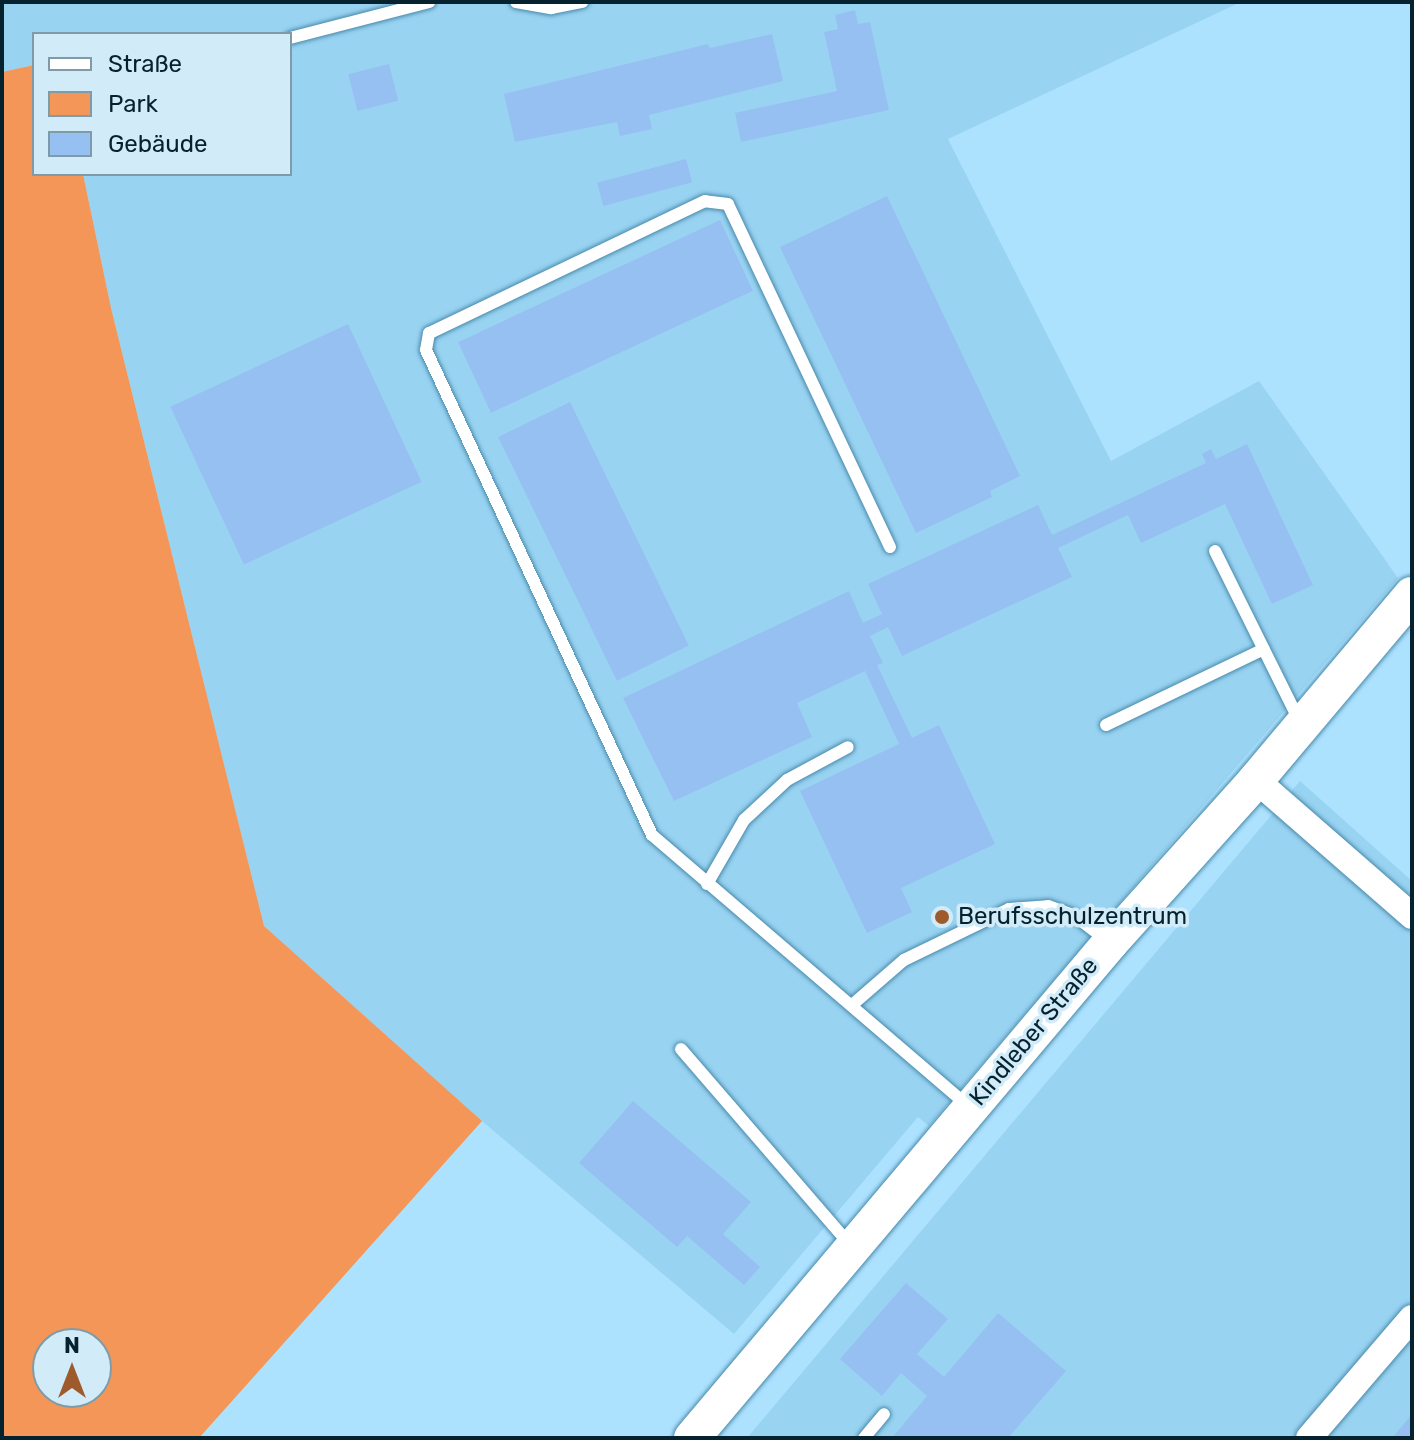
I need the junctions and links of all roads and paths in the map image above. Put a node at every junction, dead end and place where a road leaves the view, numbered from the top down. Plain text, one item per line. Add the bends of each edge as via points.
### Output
1 (429, 2) edge
2 (516, 2) edge
3 (582, 2) edge
4 (292, 37) edge
5 (890, 547) dead end
6 (1215, 551) dead end
7 (1412, 595) edge
8 (1264, 649) junction
9 (1106, 725) dead end
10 (1302, 726) junction
11 (848, 747) dead end
12 (1256, 780) junction
13 (707, 884) junction
14 (1412, 916) edge
15 (1110, 943) junction
16 (852, 1005) junction
17 (681, 1049) dead end
18 (970, 1108) junction
19 (852, 1247) junction
20 (1412, 1318) edge
21 (884, 1414) dead end
22 (692, 1438) edge
23 (864, 1438) edge
24 (1309, 1438) edge

1 - 4 lane
2 - 3 lane via 551,8
5 - 13 lane via 728,204 705,201 429,333 426,350 652,835
6 - 8 lane
7 - 10 main road, Kindleber Straße
8 - 9 lane
8 - 10 lane
10 - 12 main road, Kindleber Straße
11 - 13 lane via 787,780 744,820
12 - 14 street
12 - 15 main road, Kindleber Straße
13 - 16 lane
15 - 16 lane via 1075,916 1048,906 1009,909 904,960
15 - 18 main road, Kindleber Straße
16 - 18 lane
17 - 19 lane
18 - 19 main road, Kindleber Straße
19 - 22 main road, Kindleber Straße
20 - 24 street
21 - 23 lane

